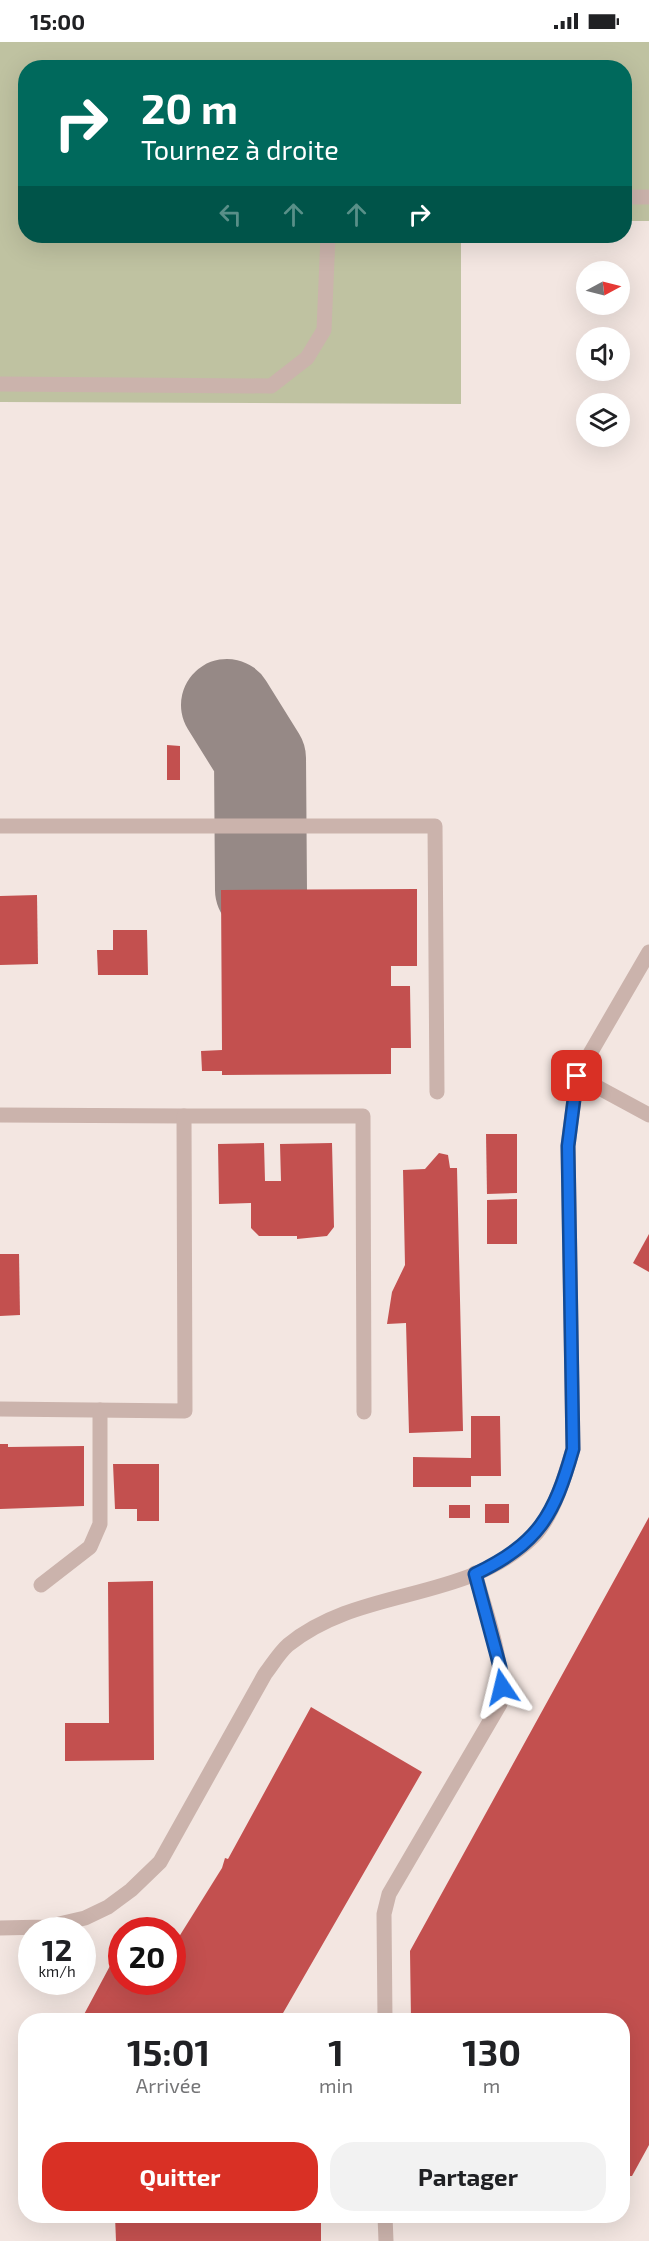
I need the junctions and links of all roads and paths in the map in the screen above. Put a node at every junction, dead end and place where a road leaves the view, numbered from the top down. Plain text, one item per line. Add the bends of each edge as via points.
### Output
1 (632, 197) edge
2 (649, 197) edge
3 (328, 243) edge
4 (0, 384) edge
5 (0, 826) edge
6 (649, 952) edge
7 (577, 1076) junction
8 (437, 1092) dead end
9 (649, 1115) edge
10 (0, 1116) edge
11 (184, 1116) junction
12 (0, 1409) edge
13 (100, 1410) junction
14 (364, 1412) dead end
15 (475, 1574) junction
16 (41, 1585) dead end
17 (0, 1928) edge
18 (385, 2013) edge
19 (386, 2223) edge
20 (386, 2241) edge

1 - 2 lane
3 - 4 lane via 324,330 307,358 272,386
5 - 8 lane via 435,826
6 - 7 lane
7 - 9 lane
7 - 15 lane via 568,1146 573,1449 561,1490 535,1535 502,1561
10 - 11 lane
11 - 13 lane via 184,1411
11 - 14 lane via 363,1116
12 - 13 lane
13 - 16 lane via 99,1524 90,1547
15 - 17 lane via 348,1611 286,1646 265,1674 160,1862 131,1890 85,1918 46,1927
15 - 18 lane via 500,1667 500,1704 390,1894 384,1914
19 - 20 lane

